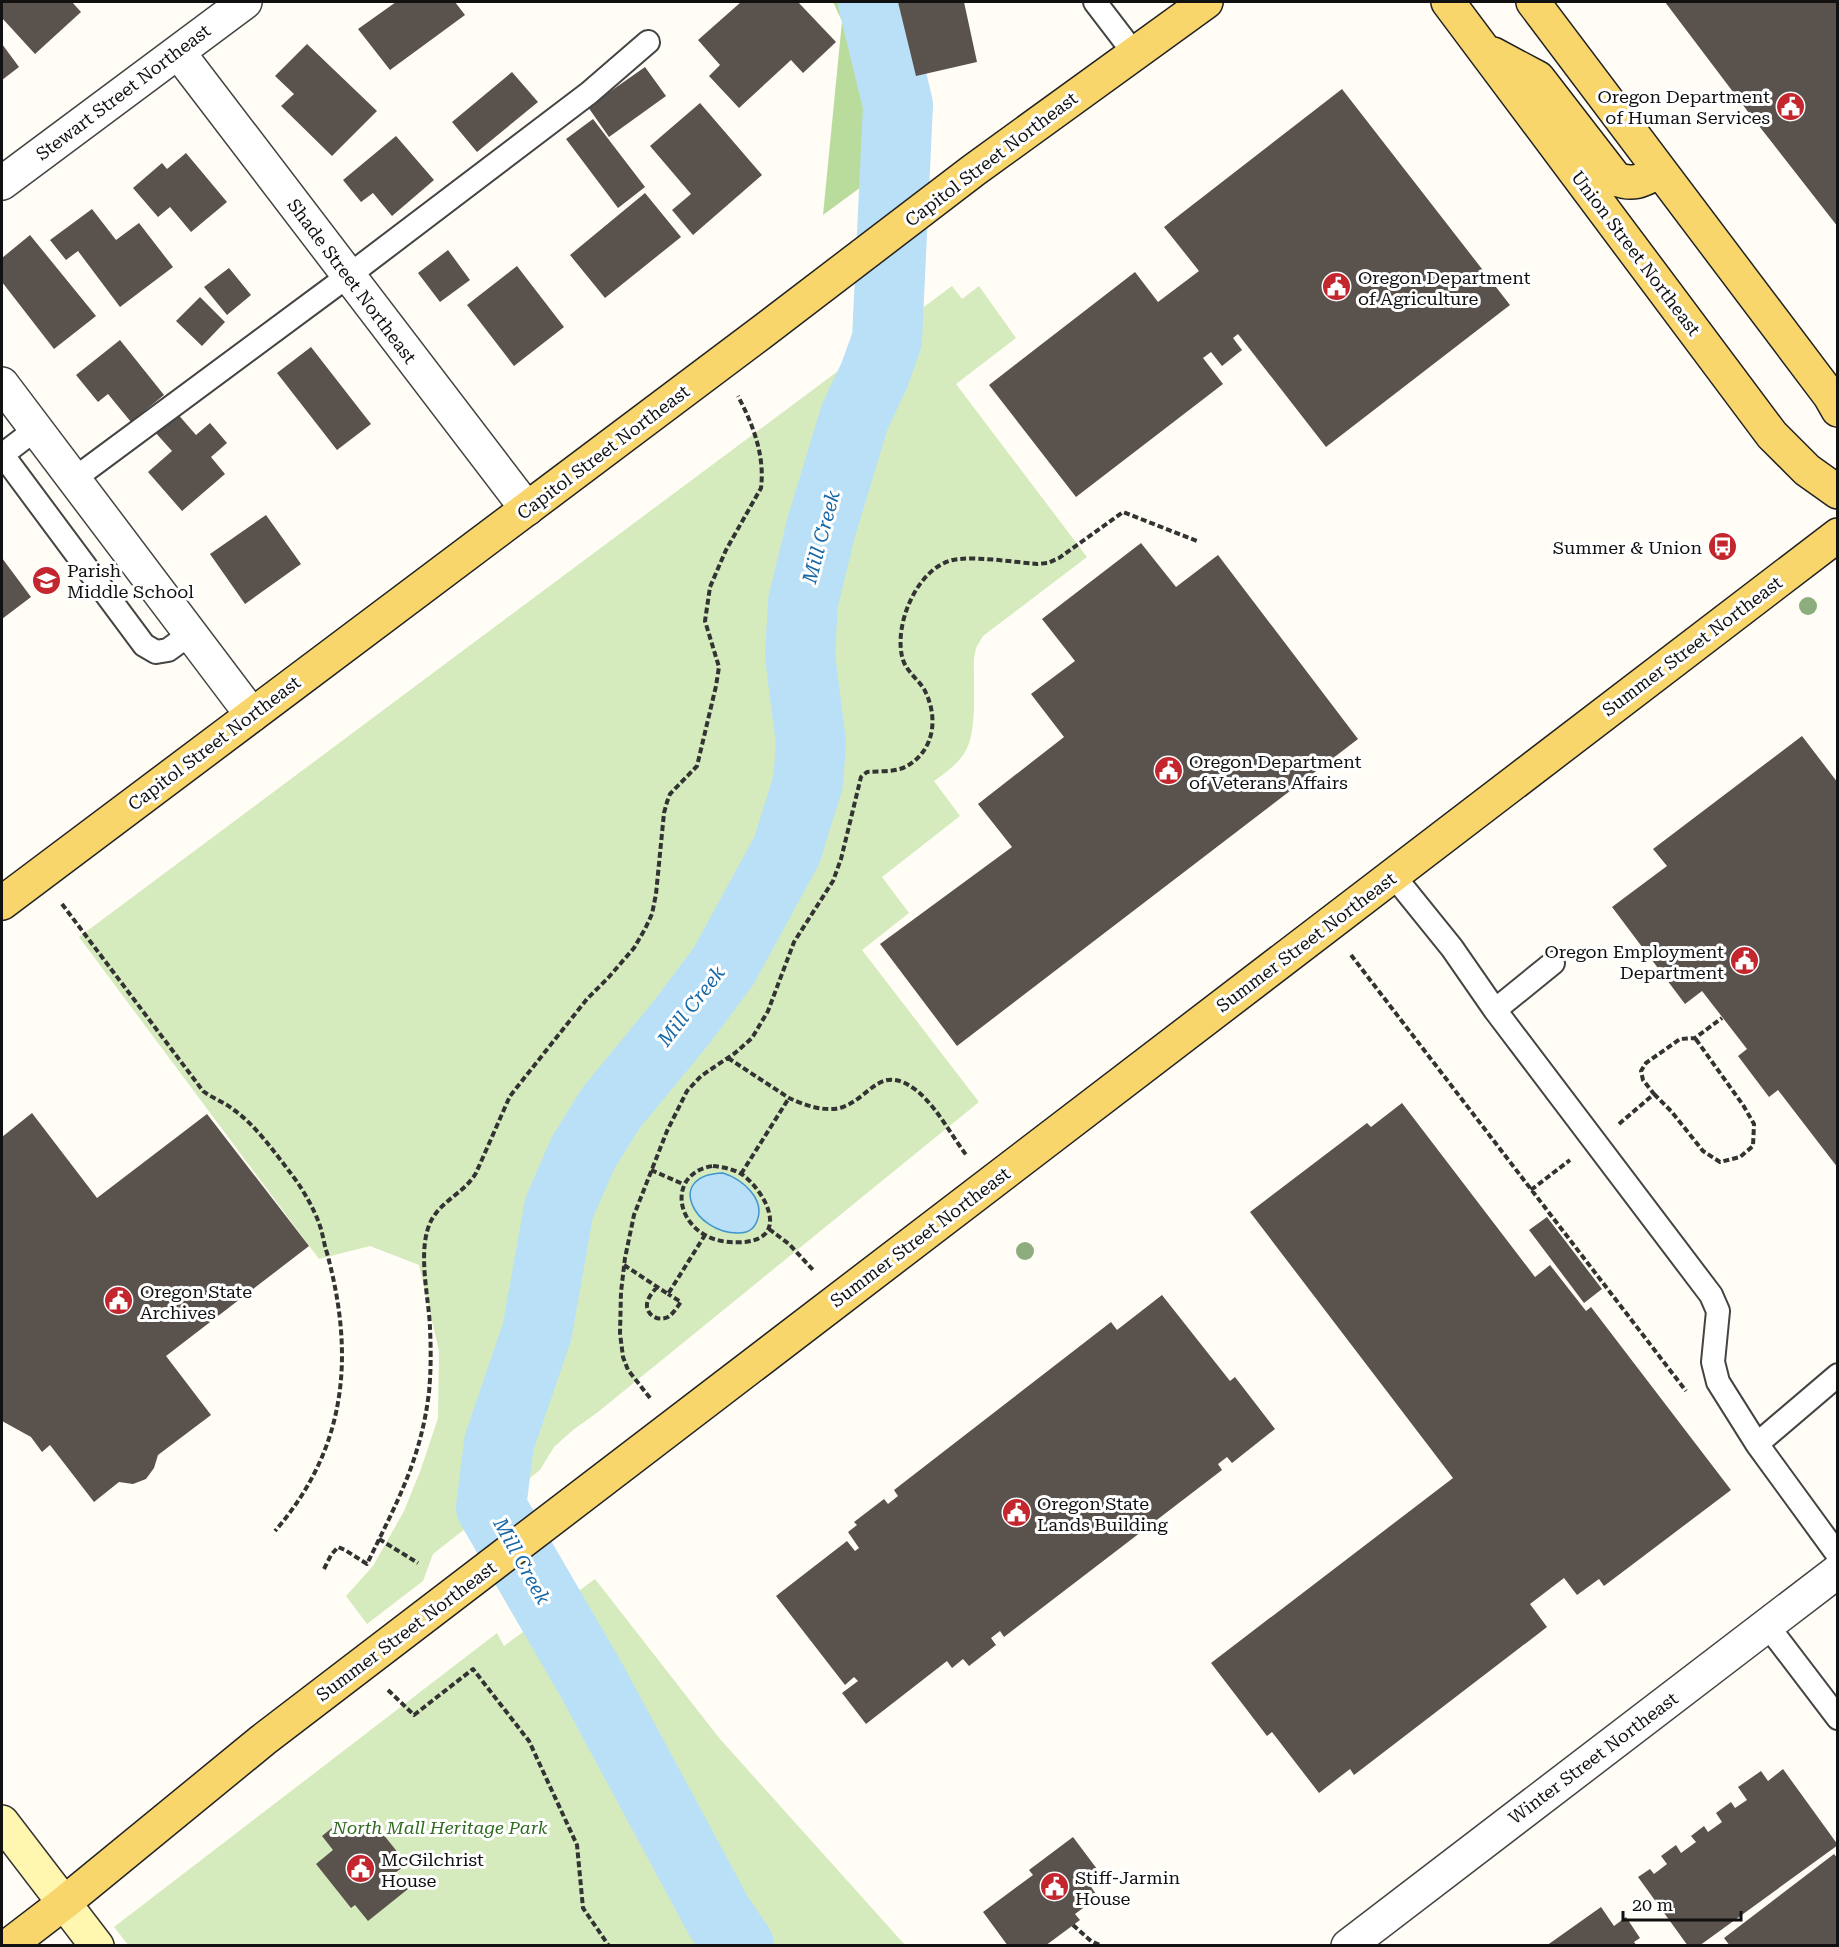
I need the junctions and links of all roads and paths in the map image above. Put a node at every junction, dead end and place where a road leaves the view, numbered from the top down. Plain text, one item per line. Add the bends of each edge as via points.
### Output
1 (245, 2) edge
2 (1095, 2) edge
3 (1206, 2) edge
4 (1448, 2) edge
5 (1533, 2) edge
6 (648, 42) dead end
7 (1483, 48) junction
8 (178, 52) junction
9 (1134, 53) junction
10 (1660, 171) junction
11 (2, 183) edge
12 (348, 276) junction
13 (721, 363) junction
14 (2, 384) edge
15 (1838, 410) edge
16 (36, 429) junction
17 (2, 454) edge
18 (74, 478) junction
19 (1838, 492) edge
20 (527, 509) junction
21 (1838, 535) edge
22 (1197, 541) dead end
23 (190, 634) junction
24 (252, 716) junction
25 (39, 874) junction
26 (1394, 875) junction
27 (2, 903) edge
28 (1328, 925) junction
29 (1553, 963) dead end
30 (1495, 1010) junction
31 (1722, 1018) dead end
32 (1695, 1038) junction
33 (728, 1058) junction
34 (1646, 1063) dead end
35 (1654, 1094) dead end
36 (789, 1098) junction
37 (651, 1170) junction
38 (741, 1174) junction
39 (683, 1184) junction
40 (988, 1185) junction
41 (769, 1229) junction
42 (705, 1235) junction
43 (624, 1265) junction
44 (657, 1287) junction
45 (668, 1294) junction
46 (837, 1301) junction
47 (1838, 1376) edge
48 (1690, 1396) dead end
49 (673, 1427) junction
50 (1757, 1444) junction
51 (274, 1531) dead end
52 (379, 1539) junction
53 (1838, 1555) edge
54 (418, 1563) dead end
55 (324, 1569) dead end
56 (1838, 1571) edge
57 (1767, 1625) junction
58 (361, 1665) junction
59 (1838, 1718) edge
60 (2, 1822) edge
61 (64, 1903) junction
62 (1073, 1925) dead end
63 (8, 1946) edge
64 (98, 1946) edge
65 (609, 1946) edge
66 (1102, 1946) edge
67 (1348, 1946) edge

1 - 8 street, Stewart Street Northeast
2 - 9 lane
3 - 9 main road, Capitol Street Northeast
4 - 7 main road, Union Street Northeast
5 - 10 main road
6 - 12 lane via 589,93
7 - 10 main road via 1538,78 1616,179 1627,184 1639,183
7 - 19 main road, Union Street Northeast via 1772,435 1807,470
8 - 11 street, Stewart Street Northeast
8 - 12 street, Shade Street Northeast
9 - 13 main road, Capitol Street Northeast
10 - 15 main road
12 - 18 lane
12 - 20 street, Shade Street Northeast
13 - 20 main road, Capitol Street Northeast
13 - 52 path via 751,422 762,477 761,488 715,573 708,596 705,621 719,667 701,756 667,802 656,894 645,929 524,1076 510,1096 470,1184 441,1206 432,1220 426,1237 430,1328 425,1418 413,1467
14 - 16 street
16 - 17 lane
16 - 18 street
17 - 23 lane via 144,645 156,652 168,650
18 - 23 street
20 - 24 main road, Capitol Street Northeast
21 - 26 main road, Summer Street Northeast
22 - 33 path via 1123,512 1048,563 959,559 934,569 911,599 900,629 906,669 926,691 934,714 930,738 920,756 904,767 867,772 861,777 833,881 794,942 759,1028
23 - 24 street
24 - 25 main road, Capitol Street Northeast
25 - 27 main road, Capitol Street Northeast
25 - 51 path via 203,1091 234,1109 290,1172 320,1224 340,1316 341,1385 331,1435 310,1483
26 - 28 main road, Summer Street Northeast
26 - 30 lane
28 - 40 main road, Summer Street Northeast
28 - 48 path
29 - 30 lane
30 - 50 lane via 1711,1295 1718,1311 1713,1362 1718,1382
31 - 32 path
32 - 34 path via 1680,1039
32 - 35 path via 1754,1124 1753,1146 1740,1157 1720,1162 1703,1150
33 - 36 path
33 - 37 path via 701,1076 687,1092
36 - 38 path
36 - 40 path via 835,1109 884,1080 905,1083 929,1104
37 - 39 path
37 - 43 path via 629,1229
38 - 39 path via 720,1167 701,1167
38 - 41 path via 769,1210
39 - 42 path via 681,1198 686,1215
40 - 46 main road, Summer Street Northeast
41 - 42 path via 757,1240 748,1241 725,1242
41 - 46 path via 801,1255
42 - 45 path
43 - 44 path
43 - 49 path via 620,1333 623,1357 628,1370
44 - 45 path
44 - 45 path via 647,1304 653,1317 667,1318 681,1302
46 - 49 main road, Summer Street Northeast
47 - 50 lane
49 - 58 main road, Summer Street Northeast
50 - 53 lane
52 - 54 path
52 - 55 path via 367,1564 338,1547
56 - 57 street, Winter Street Northeast
57 - 59 lane
57 - 67 street, Winter Street Northeast
58 - 61 main road, Summer Street Northeast
58 - 65 path via 414,1714 472,1669 529,1741 577,1845 583,1908
60 - 61 street
61 - 63 main road, Summer Street Northeast
61 - 64 street
62 - 66 path

